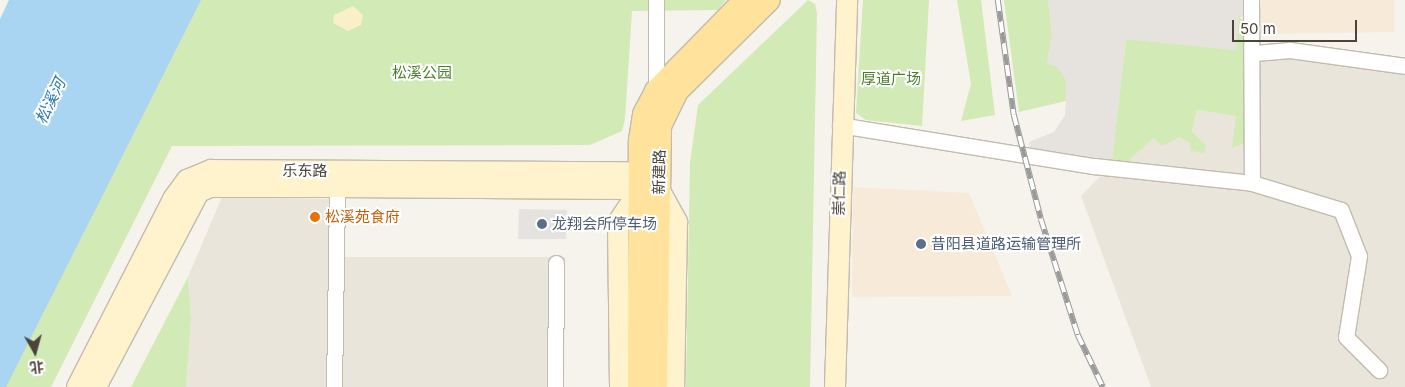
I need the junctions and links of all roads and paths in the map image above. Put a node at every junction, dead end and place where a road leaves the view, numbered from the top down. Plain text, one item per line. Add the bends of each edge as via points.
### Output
1 (656, 0) edge
2 (745, 0) edge
3 (769, 0) edge
4 (847, 0) edge
5 (1251, 0) edge
6 (1255, 53) junction
7 (1405, 66) edge
8 (656, 91) junction
9 (840, 125) junction
10 (649, 181) junction
11 (1252, 183) junction
12 (337, 187) junction
13 (556, 263) dead end
14 (1378, 370) dead end
15 (77, 387) edge
16 (96, 387) edge
17 (334, 387) edge
18 (555, 387) edge
19 (620, 387) edge
20 (639, 387) edge
21 (656, 387) edge
22 (674, 387) edge
23 (836, 387) edge

1 - 8 street
2 - 8 main road, 新建路
3 - 10 main road, 新建路 via 677,91 660,126
4 - 9 main road, 崇仁路
5 - 6 street
6 - 7 street via 1290,50
6 - 11 street
8 - 10 main road, 新建路 via 641,128
9 - 11 street via 1094,166
9 - 23 main road, 崇仁路
10 - 12 main road, 乐东路
10 - 15 main road, 乐东路 via 203,173 187,180 173,199
10 - 19 main road via 618,222
10 - 20 main road, 新建路
10 - 21 main road, 新建路
10 - 22 main road via 677,222
11 - 14 street via 1341,210 1359,256 1346,337
12 - 16 main road, 乐东路 via 210,187 198,192
12 - 17 street
13 - 18 street

